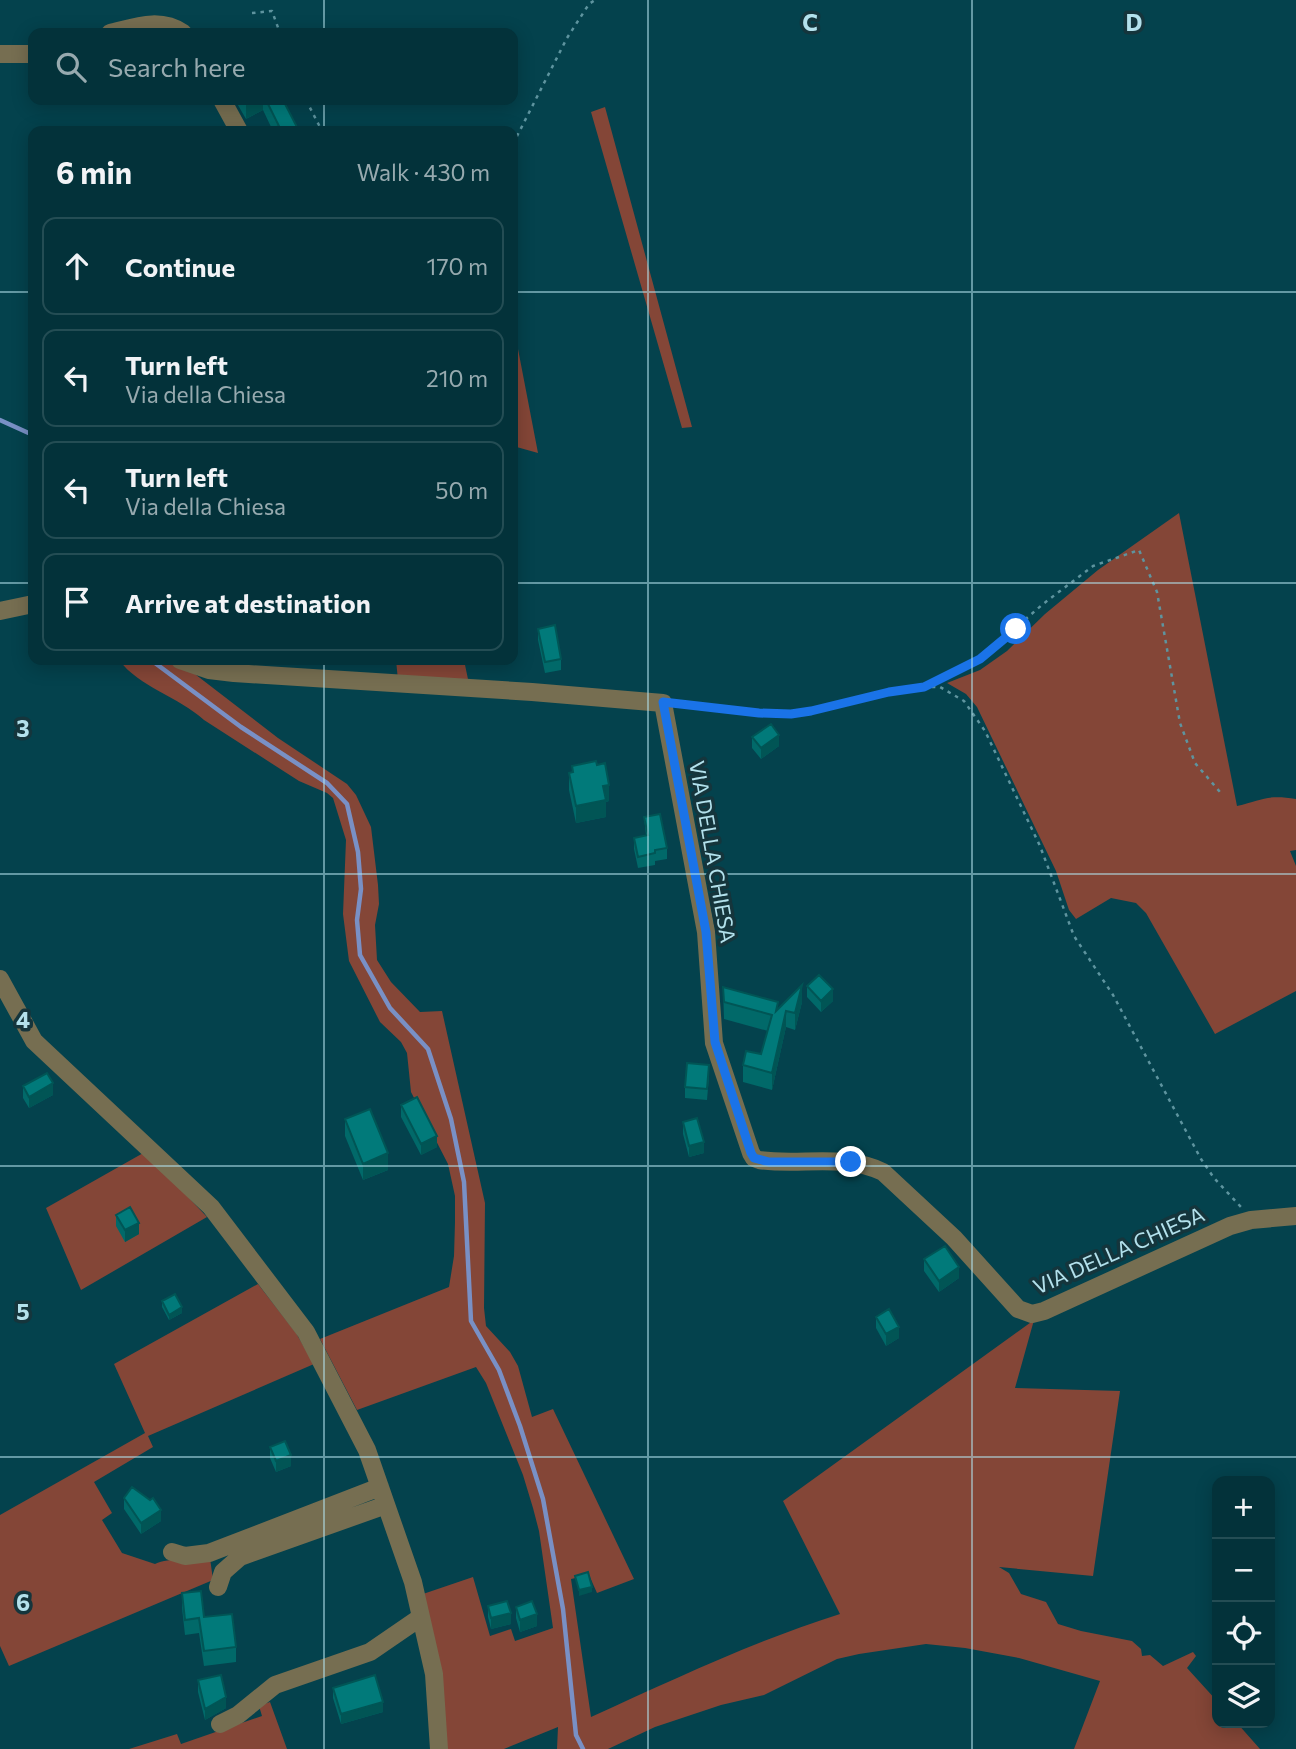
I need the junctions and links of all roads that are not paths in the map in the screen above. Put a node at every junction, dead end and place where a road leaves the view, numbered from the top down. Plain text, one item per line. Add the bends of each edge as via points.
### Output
1 (129, 28) edge
2 (176, 28) edge
3 (0, 54) edge
4 (28, 54) edge
5 (225, 105) edge
6 (236, 126) edge
7 (28, 605) edge
8 (0, 611) edge
9 (194, 665) edge
10 (0, 979) edge
11 (1296, 1216) edge
12 (380, 1487) junction
13 (386, 1505) junction
14 (172, 1552) dead end
15 (218, 1587) dead end
16 (421, 1617) junction
17 (220, 1724) dead end
18 (439, 1749) edge

1 - 2 street via 144,24
3 - 4 street
5 - 6 street
7 - 8 street
9 - 11 street, VIA DELLA CHIESA via 234,673 663,702 706,932 715,1042 754,1158 851,1162 883,1172 954,1238 1025,1314 1044,1311 1230,1226
10 - 12 street via 34,1041 211,1207 306,1332 367,1450
12 - 13 street
12 - 14 street via 209,1553 185,1556
13 - 15 street via 240,1557 223,1572
13 - 16 street
16 - 17 street via 370,1652 275,1685
16 - 18 street via 433,1674

